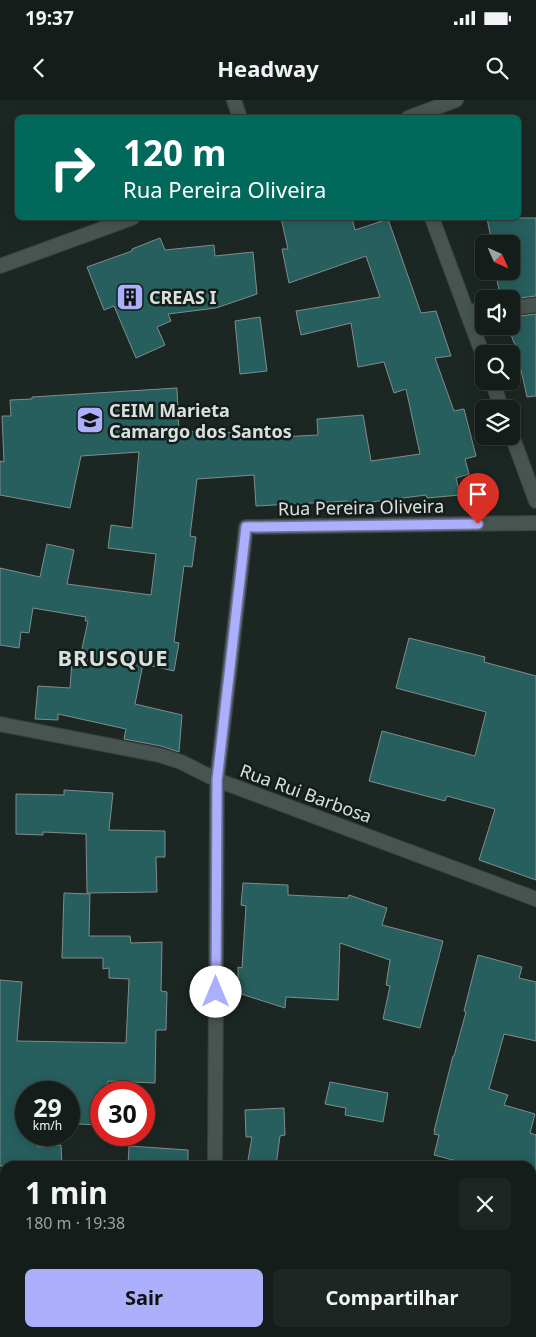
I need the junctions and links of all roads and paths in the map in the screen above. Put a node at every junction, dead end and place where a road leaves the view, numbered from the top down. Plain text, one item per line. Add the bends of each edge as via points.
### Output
1 (234, 100) edge
2 (456, 100) edge
3 (239, 115) edge
4 (416, 115) edge
5 (126, 220) edge
6 (433, 220) edge
7 (0, 266) edge
8 (536, 306) edge
9 (520, 307) edge
10 (475, 311) edge
11 (467, 312) junction
12 (479, 345) edge
13 (515, 445) edge
14 (536, 501) edge
15 (536, 523) edge
16 (0, 724) edge
17 (217, 780) junction
18 (536, 899) edge
19 (215, 1161) edge

1 - 3 street
2 - 4 street
5 - 7 street
6 - 11 street
8 - 9 street
10 - 11 street
11 - 12 street
13 - 14 street
15 - 17 street, Rua Pereira Oliveira via 246,527
16 - 17 street, Rua Rui Barbosa via 159,754
17 - 18 street, Rua Rui Barbosa
17 - 19 street

